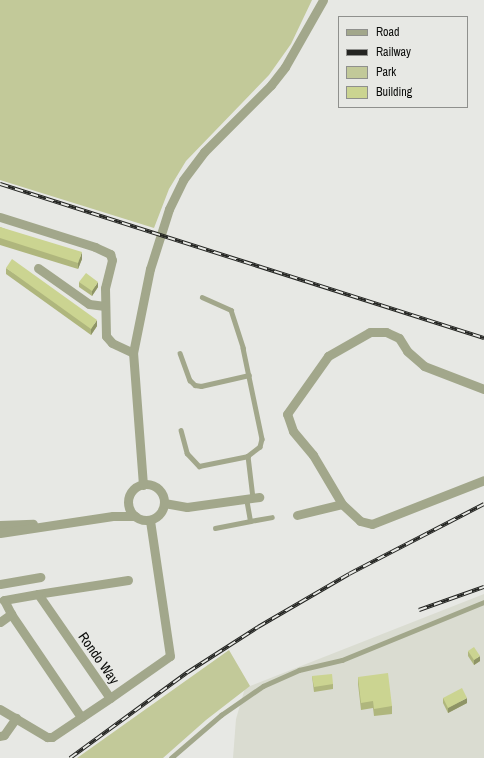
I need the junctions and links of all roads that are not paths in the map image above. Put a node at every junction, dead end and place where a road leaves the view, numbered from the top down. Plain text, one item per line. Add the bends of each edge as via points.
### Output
1 (323, 0) edge
2 (0, 217) edge
3 (38, 268) dead end
4 (202, 297) dead end
5 (105, 306) junction
6 (180, 352) dead end
7 (133, 354) junction
8 (249, 376) junction
9 (484, 389) edge
10 (181, 430) dead end
11 (248, 456) junction
12 (484, 480) edge
13 (143, 485) junction
14 (253, 498) junction
15 (129, 503) junction
16 (164, 503) junction
17 (342, 504) junction
18 (297, 515) dead end
19 (113, 516) junction
20 (135, 516) junction
21 (272, 517) dead end
22 (150, 520) junction
23 (250, 521) junction
24 (0, 525) edge
25 (48, 526) junction
26 (215, 528) dead end
27 (0, 533) edge
28 (0, 539) edge
29 (40, 577) dead end
30 (128, 580) dead end
31 (1, 584) edge
32 (38, 594) junction
33 (4, 600) junction
34 (484, 602) edge
35 (10, 614) junction
36 (0, 622) edge
37 (110, 698) junction
38 (0, 708) edge
39 (82, 717) junction
40 (16, 718) junction
41 (0, 736) edge
42 (171, 758) edge

1 - 7 street via 285,67 271,85 204,152 177,192 150,269
2 - 5 street via 107,251 112,260 105,288
3 - 5 street via 89,304
4 - 8 lane via 224,305 234,313
5 - 7 street via 107,340
6 - 8 lane via 190,380 195,385
7 - 13 street
8 - 11 lane via 262,439 260,447
9 - 17 street via 424,366 407,351 399,338 386,332 370,332 328,356 289,409 288,420
10 - 11 lane via 187,453 199,466
11 - 14 lane
12 - 17 street via 372,524 360,521
13 - 15 street via 131,492
13 - 16 street via 152,485 160,490
14 - 16 street via 187,508
14 - 23 lane
15 - 19 street
15 - 20 street
16 - 22 street via 158,516
17 - 18 street
19 - 20 street
19 - 25 street
20 - 22 street
21 - 23 lane
22 - 37 street, Rondo Way via 170,656
23 - 26 lane
24 - 25 street via 13,523
25 - 27 street
25 - 28 street
29 - 31 street
30 - 32 street
31 - 33 street
32 - 33 street
32 - 37 street, Rondo Way
33 - 35 street
34 - 42 lane via 342,660 300,670 263,686 221,715
35 - 36 street
35 - 39 street
37 - 39 street
38 - 40 street
39 - 40 street via 55,736 47,737
40 - 41 street via 4,735

